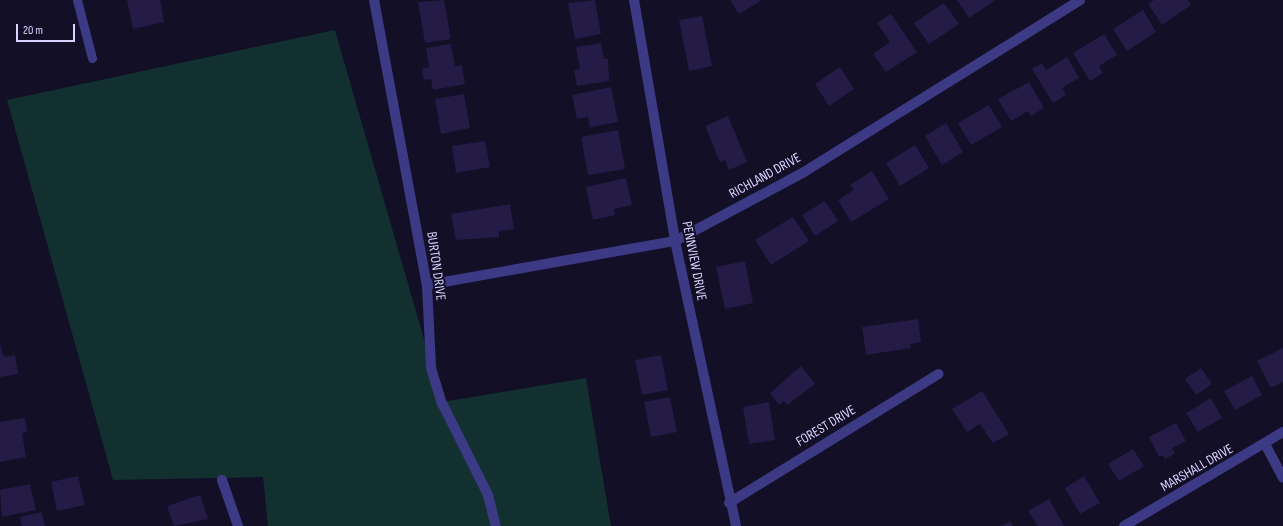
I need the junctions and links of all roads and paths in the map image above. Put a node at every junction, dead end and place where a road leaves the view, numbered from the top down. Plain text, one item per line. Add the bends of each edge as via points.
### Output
1 (77, 0) edge
2 (374, 0) edge
3 (634, 0) edge
4 (1080, 0) edge
5 (92, 58) dead end
6 (675, 241) junction
7 (427, 285) junction
8 (939, 374) dead end
9 (1283, 432) edge
10 (1265, 444) junction
11 (1283, 478) edge
12 (222, 480) dead end
13 (729, 503) junction
14 (238, 526) edge
15 (496, 526) edge
16 (736, 526) edge
17 (1124, 526) edge

1 - 5 lane
2 - 7 street, BURTON DRIVE
3 - 6 street, PENNVIEW DRIVE
4 - 6 street, RICHLAND DRIVE via 804,172
6 - 7 street, RICHLAND DRIVE
6 - 13 street, PENNVIEW DRIVE
7 - 15 street, BURTON DRIVE via 431,368 442,402 488,495
8 - 13 street, FOREST DRIVE
9 - 10 street, MARSHALL DRIVE
10 - 11 street
10 - 17 street, MARSHALL DRIVE
12 - 14 street
13 - 16 street, PENNVIEW DRIVE

